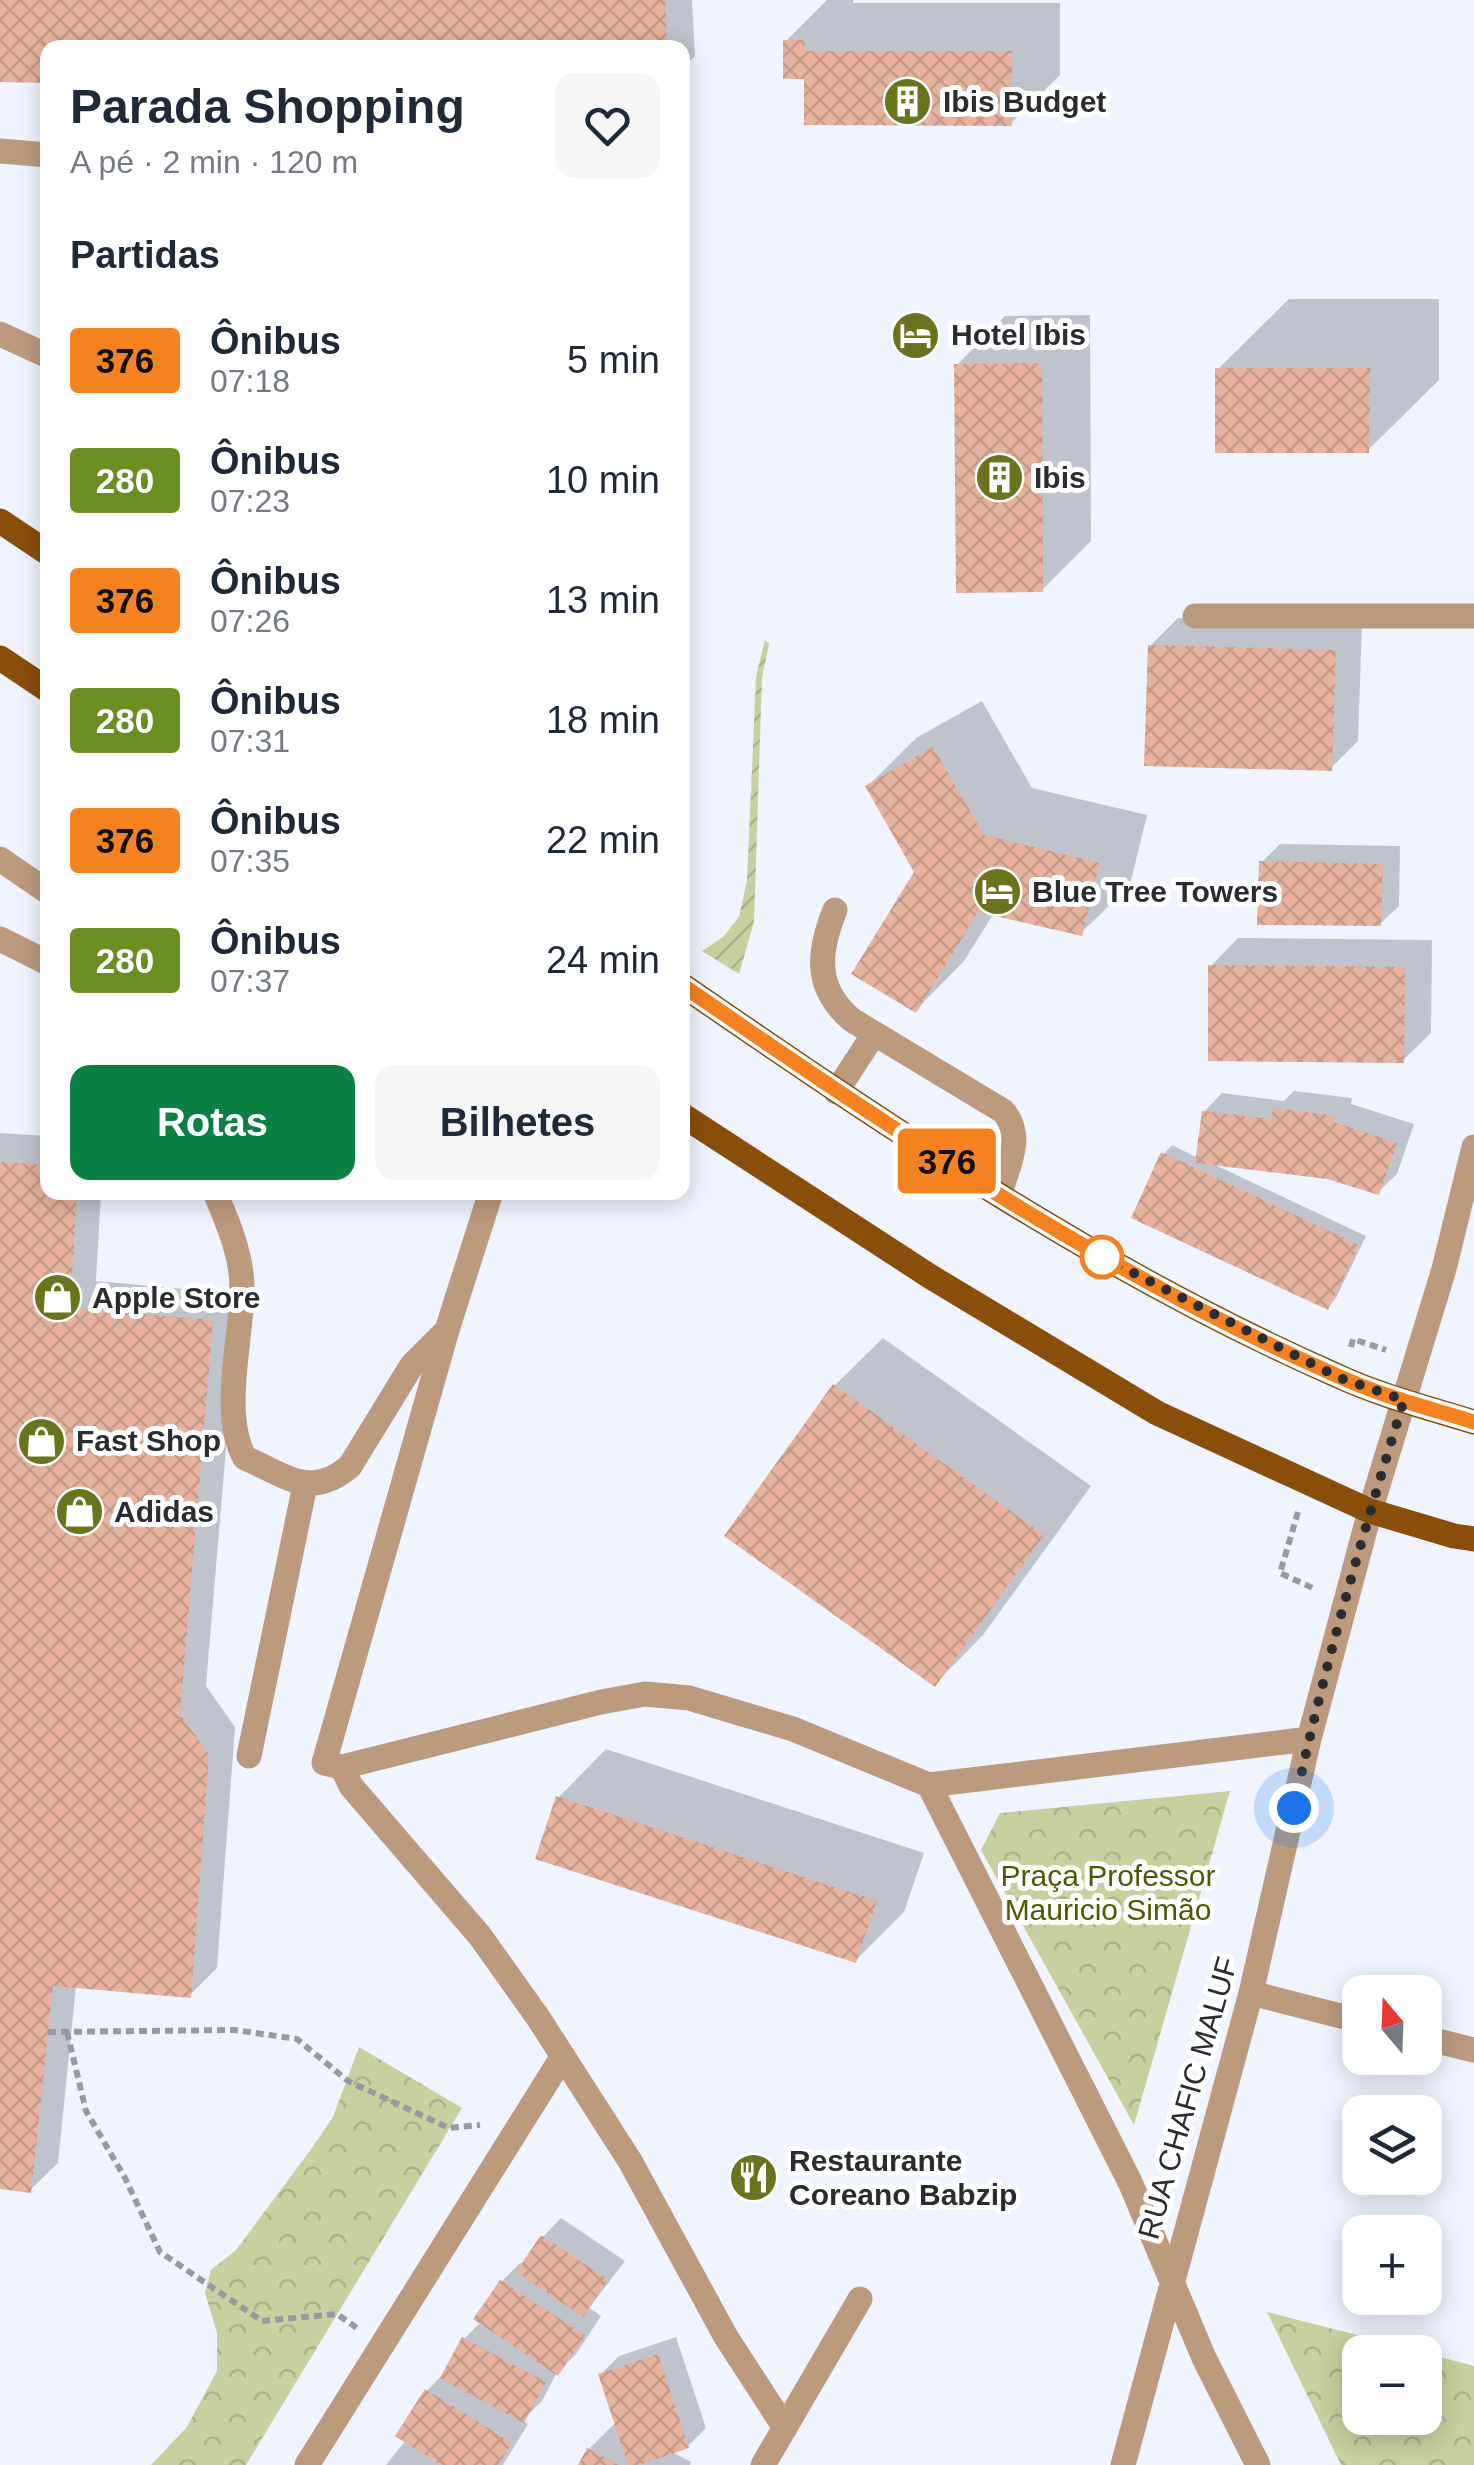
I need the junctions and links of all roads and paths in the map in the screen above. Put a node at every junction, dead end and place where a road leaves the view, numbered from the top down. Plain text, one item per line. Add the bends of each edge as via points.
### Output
1 (0, 151) edge
2 (40, 155) edge
3 (0, 334) edge
4 (40, 352) edge
5 (0, 521) edge
6 (40, 548) edge
7 (1194, 616) dead end
8 (1474, 616) edge
9 (0, 658) edge
10 (40, 685) edge
11 (0, 859) edge
12 (40, 886) edge
13 (835, 910) dead end
14 (0, 939) edge
15 (40, 959) edge
16 (690, 991) edge
17 (874, 1034) junction
18 (836, 1092) junction
19 (690, 1120) edge
20 (1474, 1148) edge
21 (1000, 1193) junction
22 (218, 1200) edge
23 (488, 1200) edge
24 (446, 1330) junction
25 (1404, 1400) junction
26 (1474, 1422) edge
27 (1306, 1482) junction
28 (305, 1485) junction
29 (1370, 1510) junction
30 (1474, 1539) edge
31 (1346, 1604) junction
32 (1309, 1739) junction
33 (249, 1756) dead end
34 (333, 1765) junction
35 (928, 1785) junction
36 (1251, 1993) junction
37 (1342, 2016) edge
38 (48, 2032) dead end
39 (68, 2032) junction
40 (1442, 2042) edge
41 (1474, 2050) edge
42 (563, 2056) junction
43 (522, 2119) junction
44 (1170, 2280) junction
45 (860, 2298) dead end
46 (382, 2346) junction
47 (785, 2428) junction
48 (307, 2465) edge
49 (763, 2465) edge
50 (1123, 2465) edge
51 (1258, 2465) edge

1 - 2 street
3 - 4 street
5 - 6 main road
7 - 8 street
9 - 10 main road
11 - 12 street
13 - 17 street via 821,949 824,976 836,1006
14 - 15 street
16 - 18 main road
17 - 18 street
17 - 21 street via 1014,1123
18 - 21 main road
19 - 27 main road via 931,1277 1158,1413
20 - 25 street, RUA CHAFIC MALUF
21 - 25 main road via 1166,1291 1340,1378
22 - 28 street via 238,1251 242,1288 233,1427 245,1458
23 - 24 street
24 - 28 street via 412,1365 350,1466 337,1478
24 - 34 street
25 - 26 main road
25 - 29 street, RUA CHAFIC MALUF
27 - 29 main road
27 - 31 path via 1280,1573
28 - 33 street
29 - 30 main road
29 - 31 street, RUA CHAFIC MALUF
31 - 32 street, RUA CHAFIC MALUF
32 - 35 street
32 - 36 street, RUA CHAFIC MALUF
34 - 35 street via 645,1694 689,1698 793,1729
34 - 42 street via 480,1936
35 - 44 street via 1130,2182
36 - 37 street
36 - 44 street, RUA CHAFIC MALUF
38 - 39 path
39 - 43 path via 236,2030 296,2039 348,2082 449,2128
39 - 46 path via 86,2111 160,2252 262,2321 338,2314
40 - 41 street
42 - 43 street
42 - 47 street
43 - 46 street
44 - 50 street, RUA CHAFIC MALUF
44 - 51 street
45 - 47 street
46 - 48 street
47 - 49 street

